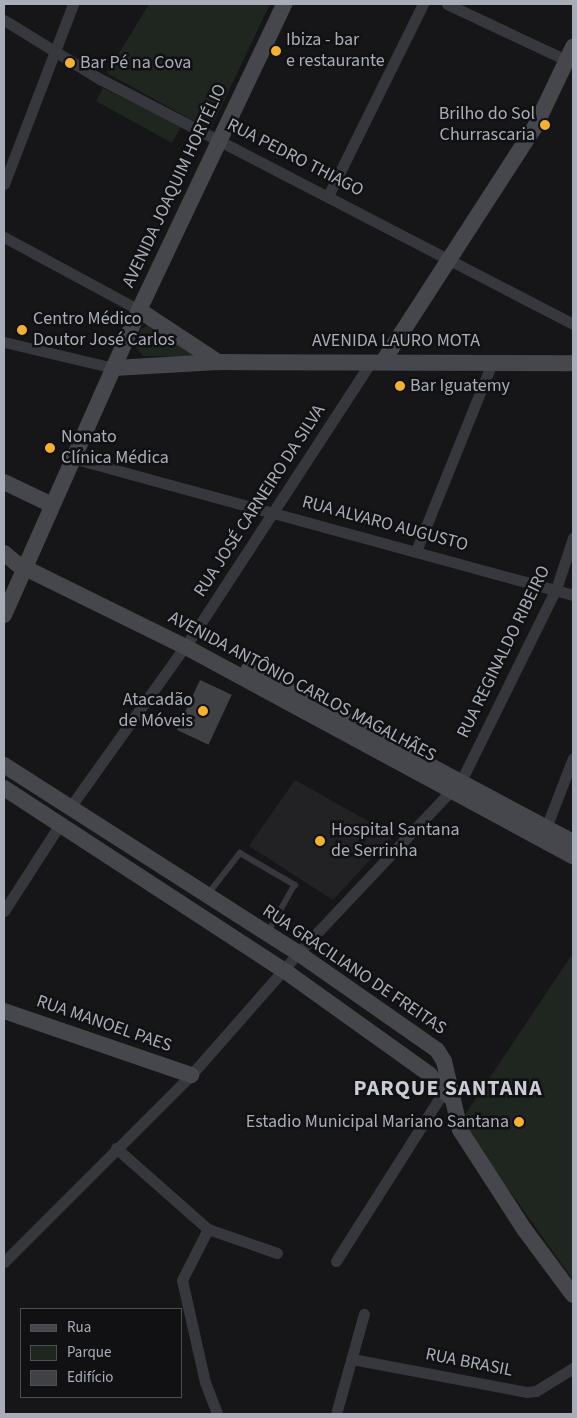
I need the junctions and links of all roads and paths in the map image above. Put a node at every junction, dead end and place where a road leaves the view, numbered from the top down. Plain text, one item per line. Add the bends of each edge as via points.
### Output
1 (73, 4) edge
2 (284, 4) edge
3 (423, 4) edge
4 (447, 4) edge
5 (4, 20) edge
6 (54, 49) junction
7 (572, 57) edge
8 (218, 139) junction
9 (4, 184) edge
10 (329, 194) junction
11 (4, 237) edge
12 (449, 259) junction
13 (139, 310) junction
14 (573, 324) edge
15 (4, 342) edge
16 (378, 360) junction
17 (493, 360) junction
18 (218, 362) junction
19 (573, 363) edge
20 (114, 368) junction
21 (72, 458) junction
22 (4, 482) edge
23 (50, 504) junction
24 (275, 513) junction
25 (573, 538) edge
26 (416, 551) junction
27 (20, 558) edge
28 (556, 589) junction
29 (4, 592) edge
30 (573, 595) edge
31 (4, 615) edge
32 (188, 642) junction
33 (573, 758) edge
34 (4, 765) edge
35 (457, 785) junction
36 (4, 788) edge
37 (71, 806) junction
38 (60, 824) junction
39 (544, 834) junction
40 (573, 842) edge
41 (573, 856) edge
42 (206, 896) junction
43 (4, 911) edge
44 (267, 935) junction
45 (298, 953) junction
46 (285, 971) junction
47 (4, 1011) edge
48 (191, 1075) junction
49 (448, 1090) junction
50 (116, 1148) junction
51 (208, 1229) junction
52 (277, 1253) dead end
53 (4, 1262) edge
54 (336, 1262) dead end
55 (573, 1295) edge
56 (364, 1314) dead end
57 (352, 1359) junction
58 (573, 1368) edge
59 (217, 1414) edge
60 (336, 1414) edge

1 - 6 street
2 - 8 street, AVENIDA JOAQUIM HORTÉLIO
3 - 10 street
4 - 7 street
5 - 6 street, RUA PEDRO THIAGO
6 - 8 street, RUA PEDRO THIAGO via 95,76
6 - 9 street
7 - 12 street via 535,127
8 - 10 street, RUA PEDRO THIAGO
8 - 13 street, AVENIDA JOAQUIM HORTÉLIO
10 - 12 street, RUA PEDRO THIAGO
11 - 13 street
12 - 14 street, RUA PEDRO THIAGO
12 - 16 street
13 - 18 street
13 - 20 street, AVENIDA JOAQUIM HORTÉLIO
15 - 20 street
16 - 17 street, AVENIDA LAURO MOTA
16 - 18 street, AVENIDA LAURO MOTA
16 - 24 street, RUA JOSÉ CARNEIRO DA SILVA
17 - 19 street, AVENIDA LAURO MOTA
17 - 26 street
18 - 20 street, AVENIDA LAURO MOTA
20 - 21 street, AVENIDA JOAQUIM HORTÉLIO
21 - 23 street, AVENIDA JOAQUIM HORTÉLIO
21 - 24 street, RUA ALVARO AUGUSTO
22 - 23 street
23 - 27 street, AVENIDA JOAQUIM HORTÉLIO
24 - 26 street, RUA ALVARO AUGUSTO
24 - 32 street, RUA JOSÉ CARNEIRO DA SILVA
25 - 28 street, RUA REGINALDO RIBEIRO
26 - 28 street, RUA ALVARO AUGUSTO
27 - 29 street, AVENIDA JOAQUIM HORTÉLIO
27 - 31 street, AVENIDA JOAQUIM HORTÉLIO
27 - 32 street, AVENIDA ANTÔNIO CARLOS MAGALHÃES
28 - 30 street, RUA ALVARO AUGUSTO
28 - 35 street, RUA REGINALDO RIBEIRO
32 - 35 street, AVENIDA ANTÔNIO CARLOS MAGALHÃES
32 - 37 street, RUA JOSÉ CARNEIRO DA SILVA
33 - 39 street
34 - 37 street, RUA GRACILIANO DE FREITAS
35 - 39 street, AVENIDA ANTÔNIO CARLOS MAGALHÃES
35 - 45 street, RUA REGINALDO RIBEIRO
36 - 38 street
37 - 42 street, RUA GRACILIANO DE FREITAS
38 - 43 street
38 - 46 street
39 - 40 street, AVENIDA ANTÔNIO CARLOS MAGALHÃES
39 - 41 street, AVENIDA ANTÔNIO CARLOS MAGALHÃES
42 - 44 street, RUA GRACILIANO DE FREITAS
42 - 44 lane via 240,853 295,885
44 - 45 street, RUA GRACILIANO DE FREITAS
45 - 46 street, RUA REGINALDO RIBEIRO
45 - 49 street, RUA GRACILIANO DE FREITAS via 437,1050
46 - 48 street, RUA REGINALDO RIBEIRO
46 - 49 street
47 - 48 street, RUA MANOEL PAES
48 - 50 street, RUA REGINALDO RIBEIRO
49 - 54 street
49 - 55 street, RUA GRACILIANO DE FREITAS via 460,1130 524,1229
50 - 51 street
50 - 53 street, RUA REGINALDO RIBEIRO
51 - 52 street
51 - 59 street via 182,1280 205,1382
56 - 57 street
57 - 58 street, RUA BRASIL via 527,1392 536,1392
57 - 60 street

